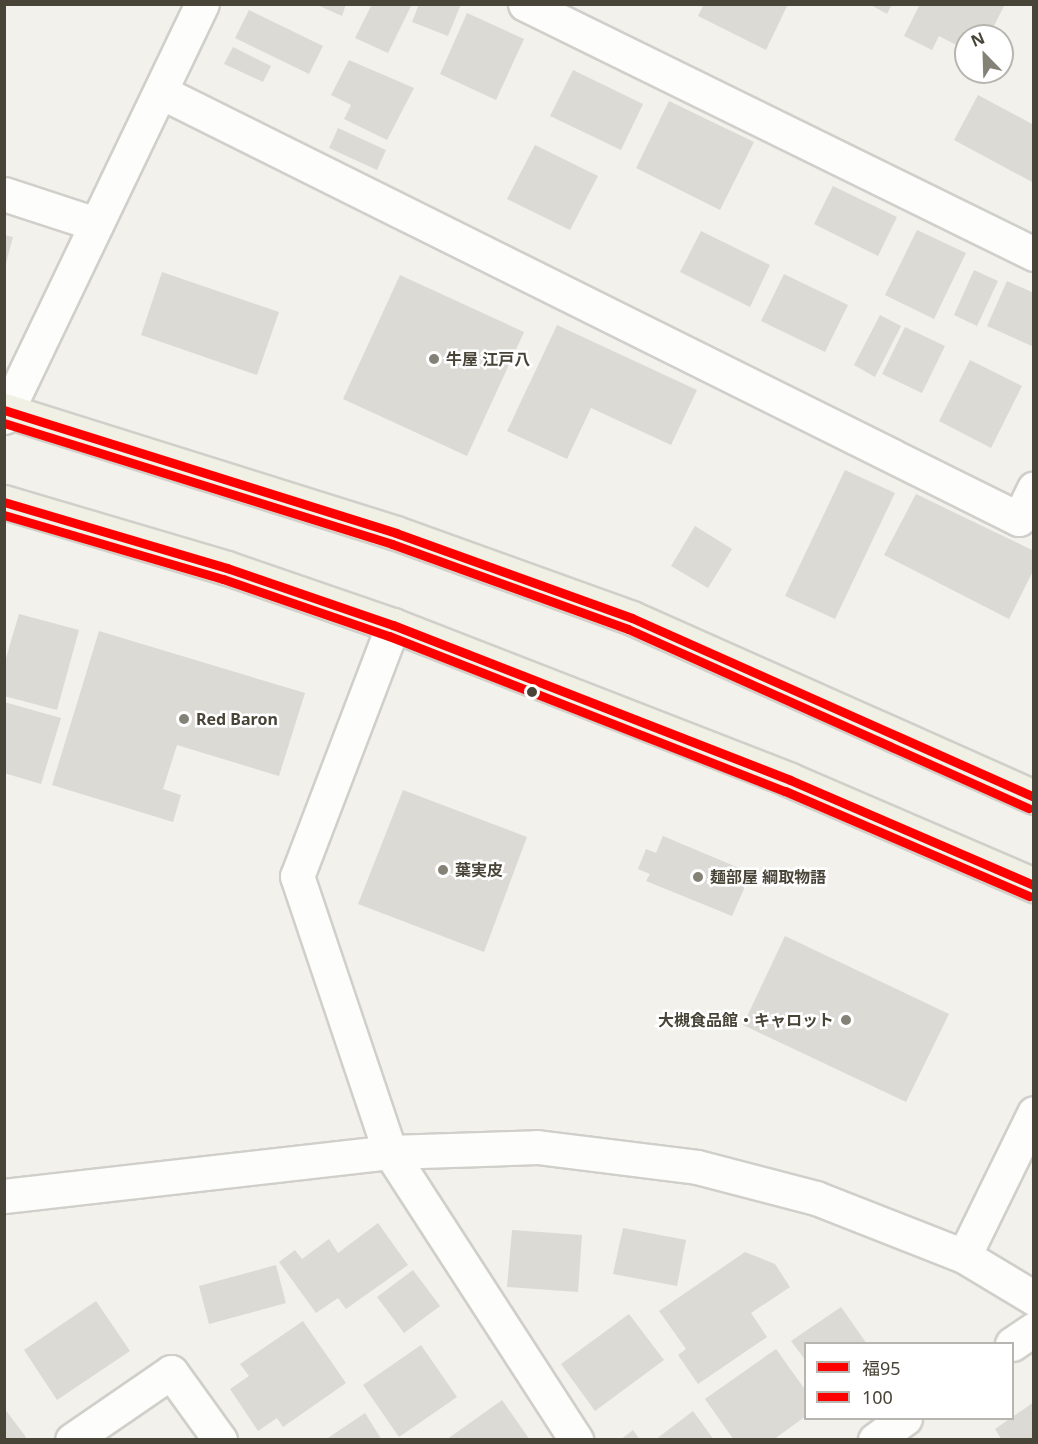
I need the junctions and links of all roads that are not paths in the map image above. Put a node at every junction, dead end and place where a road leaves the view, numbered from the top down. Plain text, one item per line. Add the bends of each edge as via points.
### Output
1 (202, 4) edge
2 (525, 4) edge
3 (161, 92) junction
4 (4, 194) edge
5 (96, 224) junction
6 (1034, 254) edge
7 (6, 413) edge
8 (1034, 488) edge
9 (4, 502) edge
10 (393, 625) junction
11 (1034, 797) edge
12 (1034, 885) edge
13 (1034, 1113) edge
14 (390, 1152) junction
15 (4, 1196) edge
16 (964, 1256) junction
17 (1034, 1298) edge
18 (1034, 1329) edge
19 (1014, 1343) edge
20 (904, 1420) edge
21 (72, 1440) edge
22 (220, 1440) edge
23 (576, 1440) edge
24 (875, 1440) edge

1 - 3 street
2 - 6 street
3 - 5 street
3 - 8 street via 1019,519
4 - 5 street
5 - 7 street
7 - 11 main road via 396,533 632,618
9 - 10 main road via 227,568
10 - 12 main road via 790,780
10 - 14 street via 297,876
13 - 16 street
14 - 15 street
14 - 16 street via 537,1147 697,1167 816,1198
14 - 23 street
16 - 17 street
18 - 19 street
20 - 24 street
21 - 22 street via 171,1372

